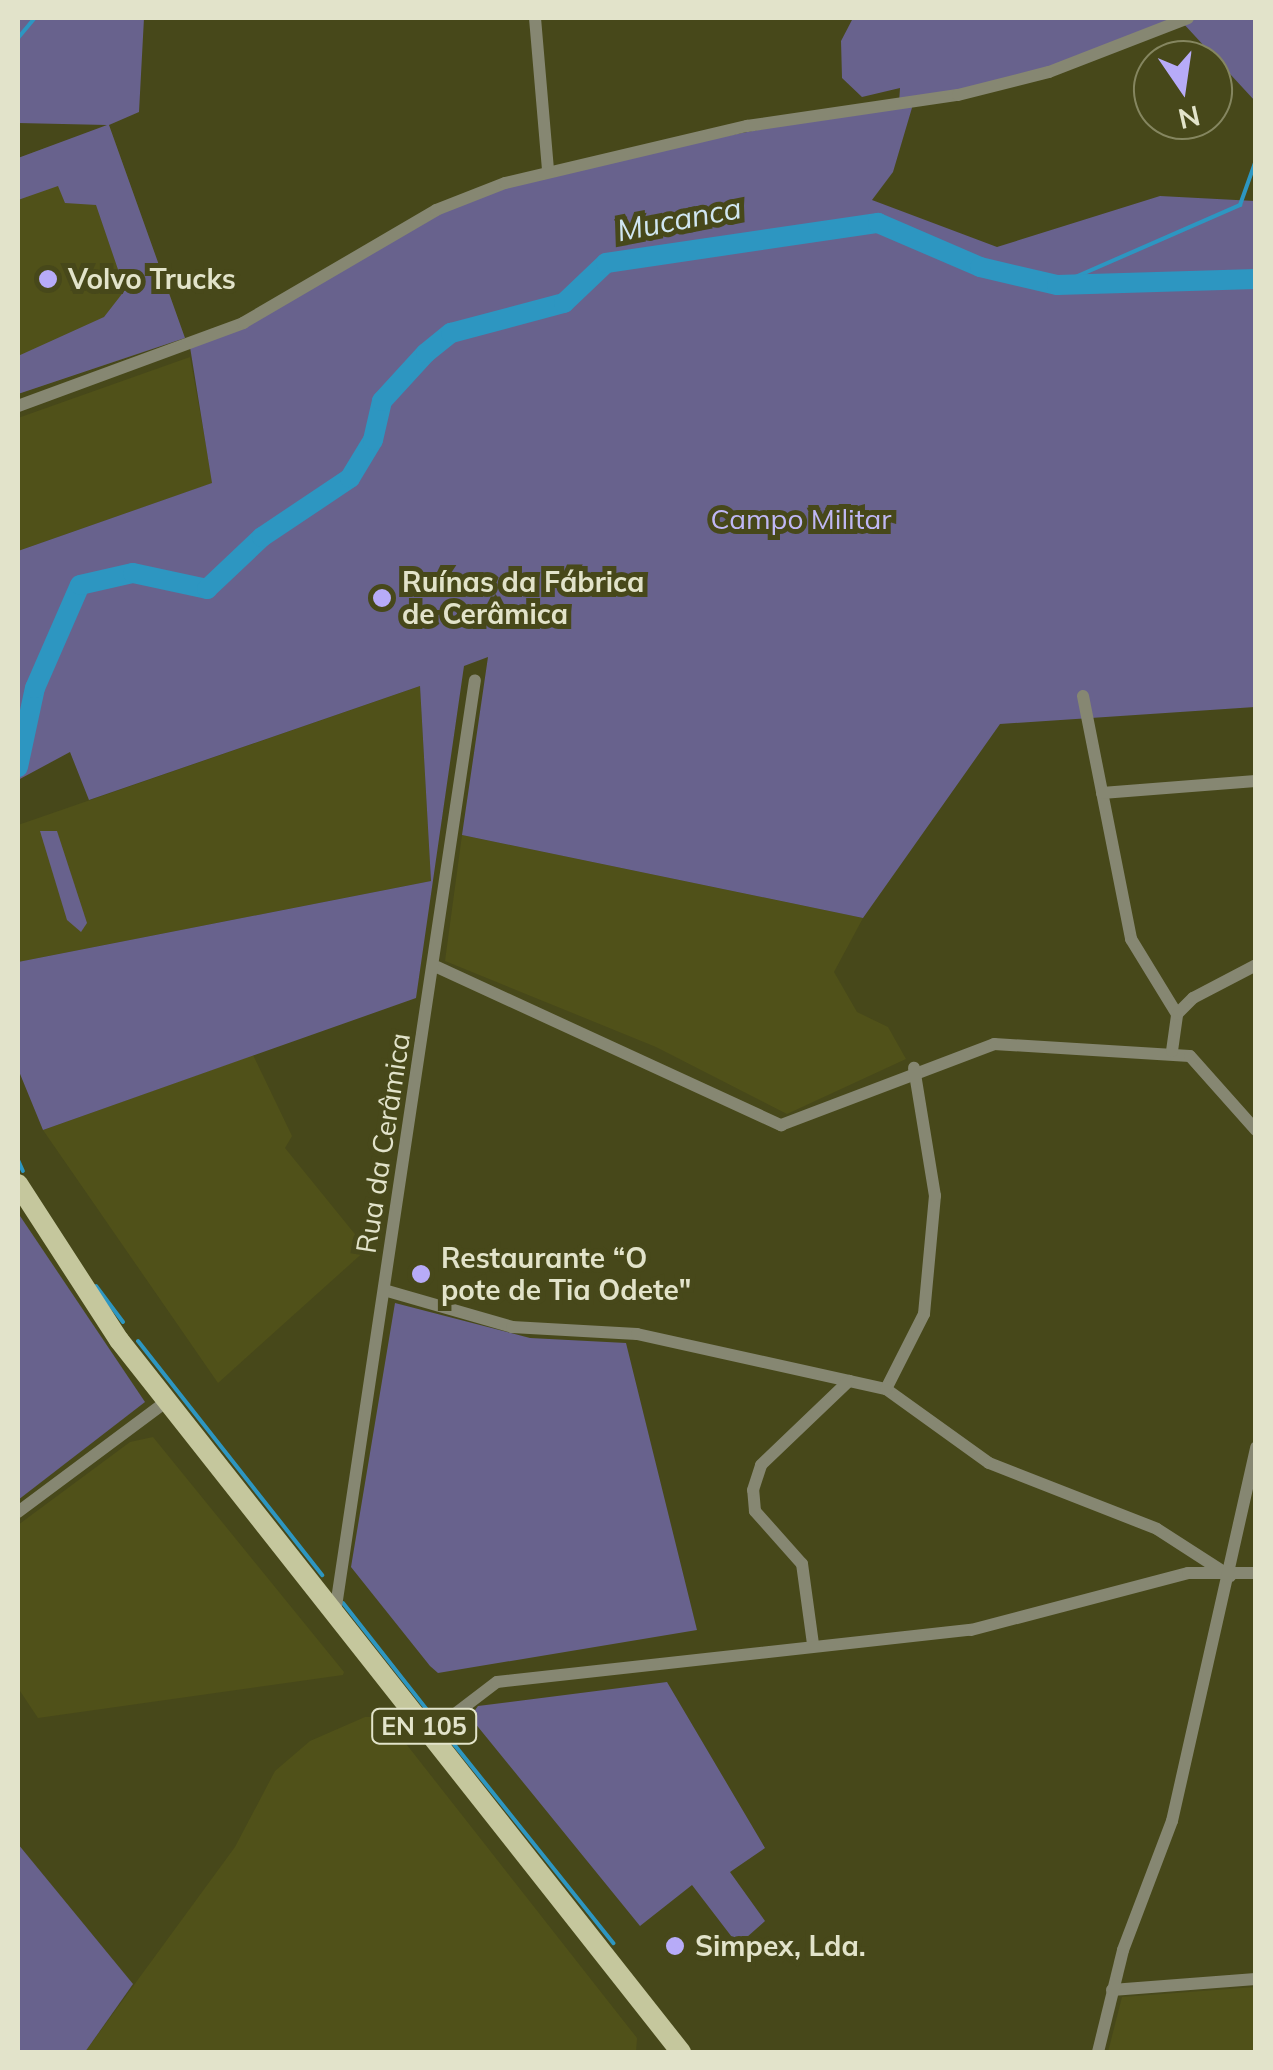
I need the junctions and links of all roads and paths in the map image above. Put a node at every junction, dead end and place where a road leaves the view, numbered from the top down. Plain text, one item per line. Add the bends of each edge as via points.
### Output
1 (535, 18) edge
2 (1188, 18) edge
3 (548, 170) junction
4 (18, 406) edge
5 (475, 680) dead end
6 (1083, 696) dead end
7 (1256, 780) edge
8 (1102, 793) junction
9 (1256, 965) edge
10 (436, 967) junction
11 (1177, 1014) junction
12 (1172, 1051) junction
13 (914, 1068) junction
14 (1256, 1130) edge
15 (18, 1184) edge
16 (384, 1290) junction
17 (849, 1382) junction
18 (886, 1389) junction
19 (167, 1401) junction
20 (1256, 1447) edge
21 (18, 1512) edge
22 (1256, 1573) edge
23 (1230, 1576) junction
24 (335, 1612) junction
25 (813, 1644) junction
26 (430, 1733) junction
27 (1256, 1978) edge
28 (1112, 1990) junction
29 (681, 2052) edge
30 (1098, 2052) edge

1 - 3 street
2 - 3 street via 1049,72 958,95 747,126
3 - 4 street via 436,210 190,347
5 - 10 street, Rua da Cerâmica
6 - 8 street
7 - 8 street
8 - 11 street via 1130,939
9 - 11 street
10 - 13 street via 781,1125
10 - 16 street, Rua da Cerâmica
11 - 12 street
12 - 13 street via 994,1044
12 - 14 street via 1208,1072
13 - 18 street via 935,1196 924,1314
15 - 19 main road, EN 105
16 - 17 street via 512,1327 637,1334
16 - 24 street, Rua da Cerâmica
17 - 18 street
17 - 25 street via 761,1465 753,1490 756,1512 802,1564
18 - 23 street via 988,1462 1157,1530
19 - 21 street
19 - 24 main road, EN 105
20 - 23 street
22 - 23 street
23 - 25 street via 1188,1574 971,1630
23 - 28 street via 1172,1821
24 - 26 main road, EN 105
25 - 26 street via 497,1682
26 - 29 main road, EN 105
27 - 28 street
28 - 30 street

